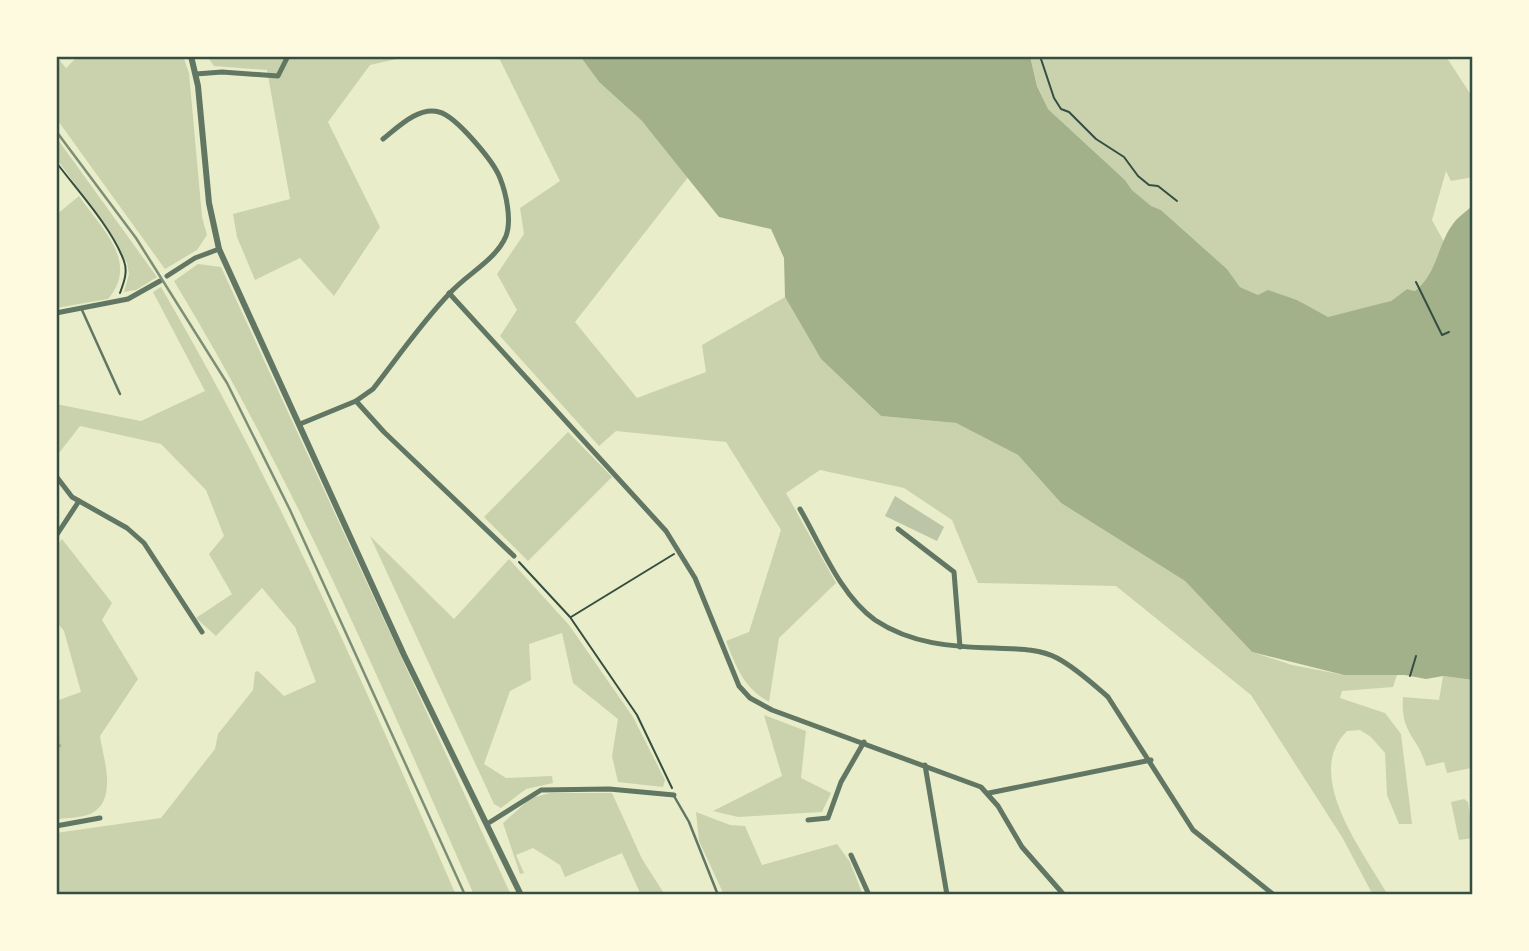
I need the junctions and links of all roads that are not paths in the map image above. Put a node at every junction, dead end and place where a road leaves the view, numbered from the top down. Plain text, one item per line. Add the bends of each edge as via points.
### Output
1 (191, 56) edge
2 (288, 56) edge
3 (196, 74) junction
4 (383, 139) dead end
5 (219, 248) junction
6 (167, 276) dead end
7 (160, 281) dead end
8 (449, 293) junction
9 (82, 310) junction
10 (56, 313) edge
11 (120, 394) dead end
12 (356, 401) junction
13 (300, 424) junction
14 (56, 476) edge
15 (79, 501) junction
16 (800, 509) dead end
17 (898, 529) dead end
18 (56, 537) edge
19 (514, 556) road end
20 (202, 632) dead end
21 (960, 647) junction
22 (864, 742) junction
23 (1151, 760) junction
24 (925, 765) junction
25 (989, 793) junction
26 (674, 795) joint
27 (100, 818) dead end
28 (808, 820) dead end
29 (487, 824) junction
30 (56, 825) edge
31 (851, 855) dead end
32 (521, 895) edge
33 (718, 895) edge
34 (869, 895) edge
35 (947, 895) edge
36 (1064, 895) edge
37 (1274, 895) edge

1 - 3 street
2 - 3 street via 278,76
3 - 5 street via 209,204
4 - 8 street via 409,119 439,111 451,118 500,176 508,211 507,233 499,248
5 - 6 street
5 - 13 street
7 - 9 street via 121,301
8 - 12 street via 373,389
8 - 22 street via 645,505 679,551 744,693 772,710
9 - 10 street
9 - 11 lane
12 - 13 street
12 - 19 street
13 - 29 street via 404,655
14 - 15 street
15 - 18 street
15 - 20 street via 136,535
16 - 21 street via 847,590 874,619 905,636
17 - 21 street via 954,572
21 - 23 street via 1025,649 1056,657 1108,697
22 - 24 street
22 - 28 street via 841,782 828,818
23 - 25 street
23 - 37 street via 1193,830
24 - 25 street
24 - 35 street
25 - 36 street via 1022,847
26 - 29 street via 609,789 541,790
26 - 33 lane
27 - 30 street
29 - 32 street
31 - 34 street

